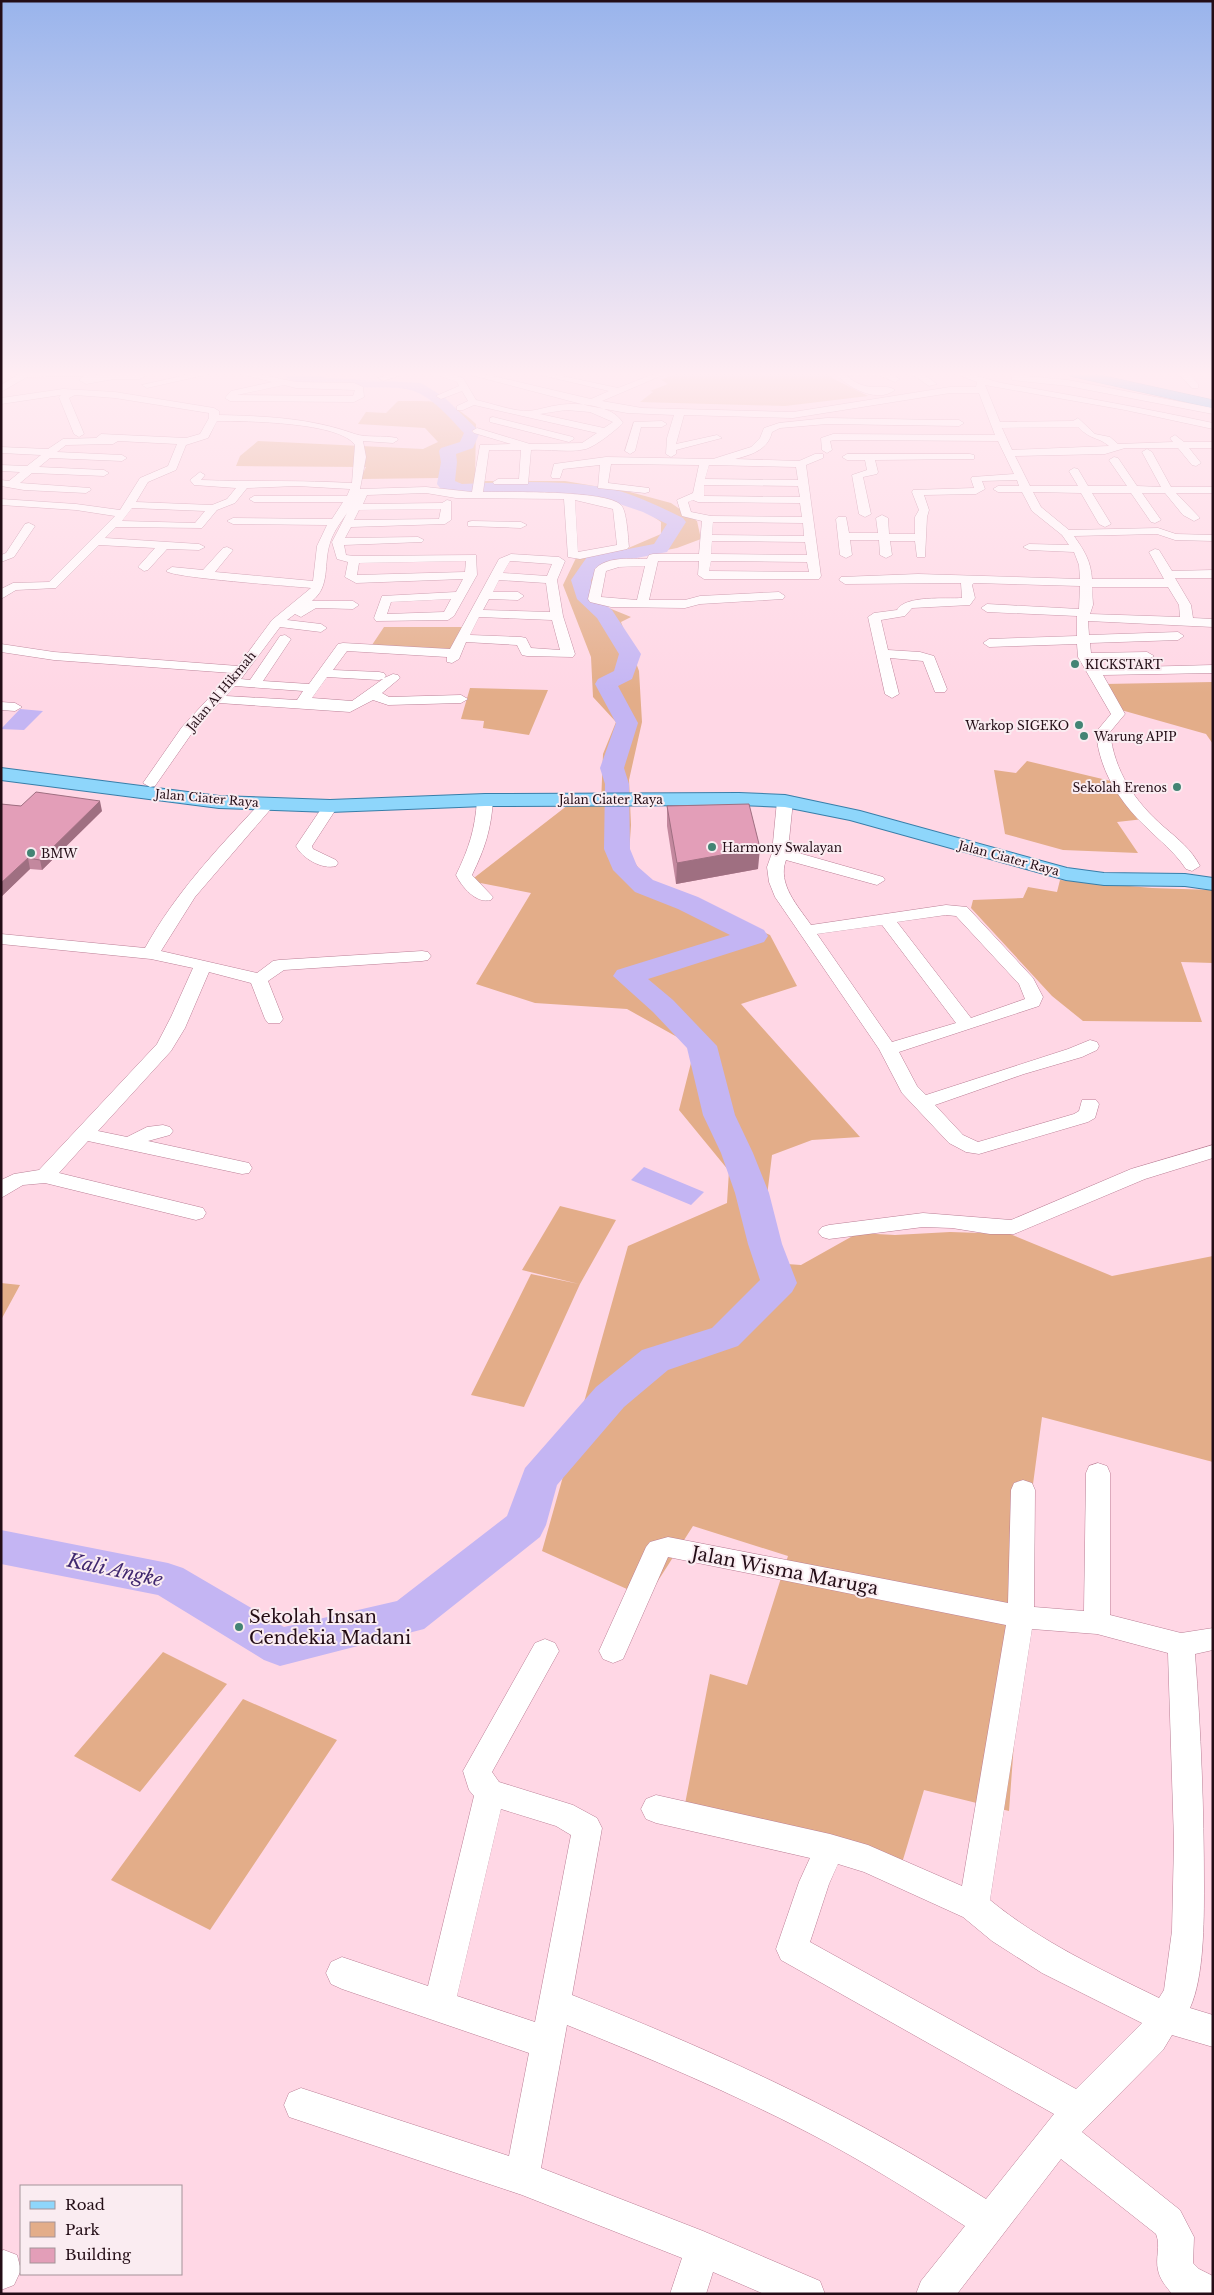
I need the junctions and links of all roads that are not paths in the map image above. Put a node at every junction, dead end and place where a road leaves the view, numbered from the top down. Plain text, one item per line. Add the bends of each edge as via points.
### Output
1 (17, 479) edge
2 (146, 479) edge
3 (196, 479) edge
4 (357, 479) edge
5 (479, 479) edge
6 (524, 479) edge
7 (603, 479) edge
8 (646, 479) edge
9 (700, 479) edge
10 (806, 479) edge
11 (858, 479) edge
12 (1021, 479) edge
13 (1079, 479) edge
14 (1128, 479) edge
15 (1162, 479) edge
16 (698, 482) junction
17 (1, 483) edge
18 (13, 483) junction
19 (803, 483) junction
20 (1023, 483) junction
21 (1213, 484) edge
22 (244, 485) junction
23 (356, 486) junction
24 (478, 488) junction
25 (1135, 489) junction
26 (1168, 489) junction
27 (1213, 489) edge
28 (86, 490) dead end
29 (998, 490) dead end
30 (1086, 490) junction
31 (962, 491) junction
32 (698, 495) junction
33 (569, 496) junction
34 (254, 499) dead end
35 (805, 500) junction
36 (1, 502) edge
37 (353, 503) junction
38 (971, 505) dead end
39 (213, 508) junction
40 (127, 510) junction
41 (865, 514) dead end
42 (522, 515) junction
43 (712, 518) junction
44 (882, 518) dead end
45 (1194, 518) dead end
46 (842, 519) dead end
47 (808, 520) junction
48 (1155, 520) dead end
49 (233, 521) dead end
50 (341, 523) junction
51 (422, 523) junction
52 (472, 524) dead end
53 (1105, 524) dead end
54 (28, 526) dead end
55 (109, 528) junction
56 (1066, 533) junction
57 (844, 536) junction
58 (883, 537) junction
59 (706, 538) junction
60 (921, 538) junction
61 (1213, 538) edge
62 (809, 539) junction
63 (418, 540) junction
64 (165, 541) junction
65 (94, 542) junction
66 (338, 542) junction
67 (199, 547) dead end
68 (227, 550) dead end
69 (1031, 552) dead end
70 (1080, 552) junction
71 (1155, 552) dead end
72 (846, 555) dead end
73 (886, 555) dead end
74 (921, 555) dead end
75 (4, 556) edge
76 (705, 557) junction
77 (413, 558) junction
78 (812, 559) junction
79 (354, 560) junction
80 (652, 563) junction
81 (144, 567) dead end
82 (172, 571) dead end
83 (1213, 574) edge
84 (206, 575) junction
85 (471, 576) junction
86 (496, 576) junction
87 (1169, 579) junction
88 (551, 580) junction
89 (845, 580) dead end
90 (972, 581) junction
91 (1085, 583) junction
92 (317, 585) junction
93 (890, 586) dead end
94 (702, 588) junction
95 (1, 595) edge
96 (459, 595) junction
97 (486, 596) junction
98 (518, 596) dead end
99 (778, 596) dead end
100 (622, 603) junction
101 (642, 603) junction
102 (685, 604) junction
103 (353, 605) dead end
104 (987, 608) dead end
105 (952, 609) dead end
106 (476, 613) junction
107 (556, 616) junction
108 (1083, 618) junction
109 (1143, 618) junction
110 (995, 619) dead end
111 (1187, 621) junction
112 (1213, 623) edge
113 (282, 624) junction
114 (321, 628) dead end
115 (465, 632) junction
116 (1178, 636) dead end
117 (1152, 637) junction
118 (285, 639) dead end
119 (1083, 640) junction
120 (990, 643) dead end
121 (1, 648) edge
122 (370, 648) junction
123 (883, 654) junction
124 (1085, 656) junction
125 (1146, 656) dead end
126 (1213, 669) edge
127 (242, 670) junction
128 (1102, 671) dead end
129 (323, 673) junction
130 (232, 682) junction
131 (254, 684) junction
132 (312, 688) junction
133 (940, 689) dead end
134 (374, 692) junction
135 (892, 694) dead end
136 (217, 699) junction
137 (461, 699) dead end
138 (351, 705) dead end
139 (1, 761) edge
140 (1, 774) edge
141 (150, 783) junction
142 (594, 795) junction
143 (640, 795) junction
144 (485, 800) junction
145 (785, 801) junction
146 (267, 804) junction
147 (330, 806) junction
148 (780, 853) junction
149 (330, 863) dead end
150 (1206, 874) edge
151 (877, 880) dead end
152 (485, 897) dead end
153 (886, 919) junction
154 (805, 931) junction
155 (1, 939) edge
156 (151, 954) junction
157 (422, 956) dead end
158 (201, 968) junction
159 (261, 987) junction
160 (274, 1019) dead end
161 (967, 1025) junction
162 (1090, 1046) dead end
163 (888, 1049) junction
164 (922, 1104) junction
165 (1089, 1104) dead end
166 (163, 1131) dead end
167 (84, 1134) junction
168 (130, 1144) junction
169 (1213, 1151) edge
170 (242, 1168) dead end
171 (45, 1176) junction
172 (1, 1191) edge
173 (196, 1213) dead end
174 (829, 1232) dead end
175 (1098, 1473) dead end
176 (1023, 1490) dead end
177 (1021, 1617) junction
178 (1097, 1623) junction
179 (1213, 1639) edge
180 (1181, 1645) junction
181 (545, 1651) dead end
182 (613, 1651) dead end
183 (490, 1792) junction
184 (656, 1808) dead end
185 (830, 1848) junction
186 (974, 1906) junction
187 (342, 1972) dead end
188 (555, 2004) junction
189 (439, 2006) junction
190 (1164, 2017) junction
191 (1213, 2030) edge
192 (547, 2043) junction
193 (301, 2105) dead end
194 (1079, 2109) junction
195 (1059, 2136) junction
196 (522, 2178) junction
197 (990, 2221) junction
198 (703, 2249) junction
199 (688, 2294) edge
200 (807, 2294) edge
201 (934, 2294) edge
202 (1210, 2294) edge

1 - 18 street
2 - 40 street
3 - 22 street via 198,483
4 - 23 street, Jalan Al Hikmah
5 - 24 street
6 - 24 street via 524,482
7 - 8 street via 602,486 645,486
9 - 16 street
10 - 19 street
11 - 41 street
12 - 20 street
13 - 30 street
14 - 25 street
15 - 26 street
16 - 19 street
16 - 32 street
17 - 18 street
18 - 28 street via 24,487
19 - 35 street
20 - 29 street
20 - 30 street
20 - 31 street via 977,480 980,489
20 - 56 street via 1036,509
21 - 27 street
22 - 23 street
22 - 39 street via 231,501
23 - 37 street, Jalan Al Hikmah
24 - 37 street via 456,495 431,490 366,491
24 - 42 street
25 - 26 street
25 - 30 street
25 - 48 street
26 - 27 street
26 - 45 street
30 - 53 street
31 - 38 street
31 - 60 street via 918,492 924,510
32 - 35 street via 698,499
32 - 43 street via 682,500 686,514
33 - 33 street via 617,506 623,547 572,555
33 - 42 street
34 - 37 street
35 - 47 street
36 - 40 street
37 - 50 street, Jalan Al Hikmah
37 - 51 street via 446,505 445,520
39 - 40 street
39 - 55 street via 197,527
40 - 55 street
42 - 52 street
43 - 47 street
43 - 59 street via 708,520
44 - 58 street
46 - 57 street
47 - 62 street
49 - 50 street
50 - 51 street
50 - 66 street
50 - 92 street, Jalan Al Hikmah via 324,542
51 - 63 street
54 - 75 street
55 - 64 street via 148,533
55 - 65 street
56 - 61 street via 1158,531 1175,537
56 - 70 street
57 - 58 street
57 - 72 street
58 - 60 street
58 - 73 street
59 - 62 street
59 - 76 street
60 - 74 street
62 - 78 street
63 - 66 street
63 - 77 street
64 - 65 street
64 - 67 street
64 - 81 street
65 - 95 street via 52,586 13,587
66 - 79 street via 341,557
68 - 84 street
69 - 70 street
70 - 91 street
71 - 87 street
76 - 78 street
76 - 80 street via 653,556
76 - 94 street
77 - 79 street
77 - 85 street via 471,556
78 - 94 street via 815,576
79 - 85 street via 353,579
80 - 100 street via 615,564 601,569 594,599
80 - 101 street
82 - 84 street
83 - 87 street
84 - 92 street
85 - 96 street
86 - 88 street
86 - 88 street via 507,558 559,561
86 - 97 street
87 - 91 street
87 - 111 street via 1185,605
88 - 107 street
89 - 90 street
90 - 91 street
90 - 93 street
90 - 105 street via 979,607
90 - 123 street via 969,598 964,603 910,604 901,613 874,617
91 - 108 street via 1087,605
92 - 113 street, Jalan Al Hikmah via 311,597
94 - 99 street
94 - 102 street
96 - 96 street via 386,599 380,617 446,617
97 - 98 street
97 - 106 street
100 - 101 street
100 - 102 street via 641,608
101 - 102 street
103 - 113 street via 313,604
104 - 108 street
106 - 107 street
106 - 115 street
107 - 115 street via 567,654 527,652 521,641
108 - 109 street
108 - 110 street
108 - 119 street
109 - 111 street
109 - 117 street
111 - 112 street
113 - 114 street
113 - 127 street, Jalan Al Hikmah
115 - 122 street via 387,626
115 - 122 street via 453,656
116 - 117 street
117 - 119 street
118 - 131 street
119 - 120 street
119 - 124 street
121 - 127 street via 62,657
122 - 129 street via 343,647
123 - 133 street via 929,659
123 - 135 street
124 - 125 street
124 - 150 street via 1118,714 1103,732 1102,739 1118,782 1130,802
126 - 128 street
127 - 130 street, Jalan Al Hikmah
129 - 132 street
129 - 134 street via 386,677
130 - 131 street
130 - 136 street, Jalan Al Hikmah
131 - 132 street
132 - 138 street via 304,702
134 - 136 street via 353,707 346,708
134 - 137 street via 378,698 388,701
136 - 141 street, Jalan Al Hikmah via 187,730
139 - 141 main road, Jalan Ciater Raya
140 - 146 main road, Jalan Ciater Raya via 218,802
141 - 142 main road, Jalan Ciater Raya via 302,796
142 - 143 main road, Jalan Ciater Raya
142 - 144 main road, Jalan Ciater Raya
143 - 145 main road, Jalan Ciater Raya
143 - 150 main road, Jalan Ciater Raya via 756,790 810,795 1046,858 1094,866
144 - 147 main road, Jalan Ciater Raya
144 - 152 street via 478,846 464,875
145 - 148 street
145 - 150 main road, Jalan Ciater Raya via 852,815 1066,874 1104,879
146 - 147 main road, Jalan Ciater Raya
146 - 156 street via 193,886 165,926
147 - 149 street via 304,846 307,852
148 - 151 street
148 - 154 street via 775,867 777,882
153 - 154 street
153 - 161 street
153 - 161 street via 946,910 961,911 1027,982 1033,1002
154 - 163 street
155 - 156 street
156 - 158 street
157 - 159 street via 279,965
158 - 159 street via 230,981
158 - 167 street via 176,1030
159 - 160 street
161 - 163 street
162 - 164 street
163 - 164 street via 909,1089
164 - 165 street via 956,1139 973,1148 1081,1118 1088,1114
166 - 168 street via 148,1133
167 - 168 street
167 - 171 street
168 - 170 street
169 - 174 street via 1138,1174 1014,1227 924,1220
171 - 172 street via 25,1176
171 - 173 street
175 - 178 street
176 - 177 street
177 - 178 street, Jalan Wisma Maruga
177 - 182 street, Jalan Wisma Maruga via 668,1547 659,1549 655,1554
177 - 186 street
178 - 180 street, Jalan Wisma Maruga
179 - 180 street
180 - 190 street via 1186,1723 1188,1931 1179,1996
181 - 183 street via 477,1771 479,1781
183 - 188 street via 563,1815 587,1828
183 - 189 street
184 - 185 street
185 - 186 street via 868,1859
185 - 194 street via 814,1882 792,1949
186 - 190 street via 1003,1930 1053,1962
187 - 189 street
188 - 192 street
188 - 197 street via 678,2054 797,2109 903,2167
189 - 192 street
190 - 191 street
190 - 194 street via 1151,2038
192 - 196 street
193 - 196 street
194 - 195 street
195 - 197 street
195 - 202 street via 1168,2222 1176,2237 1175,2270 1186,2282
196 - 198 street
197 - 201 street
198 - 199 street
198 - 200 street

